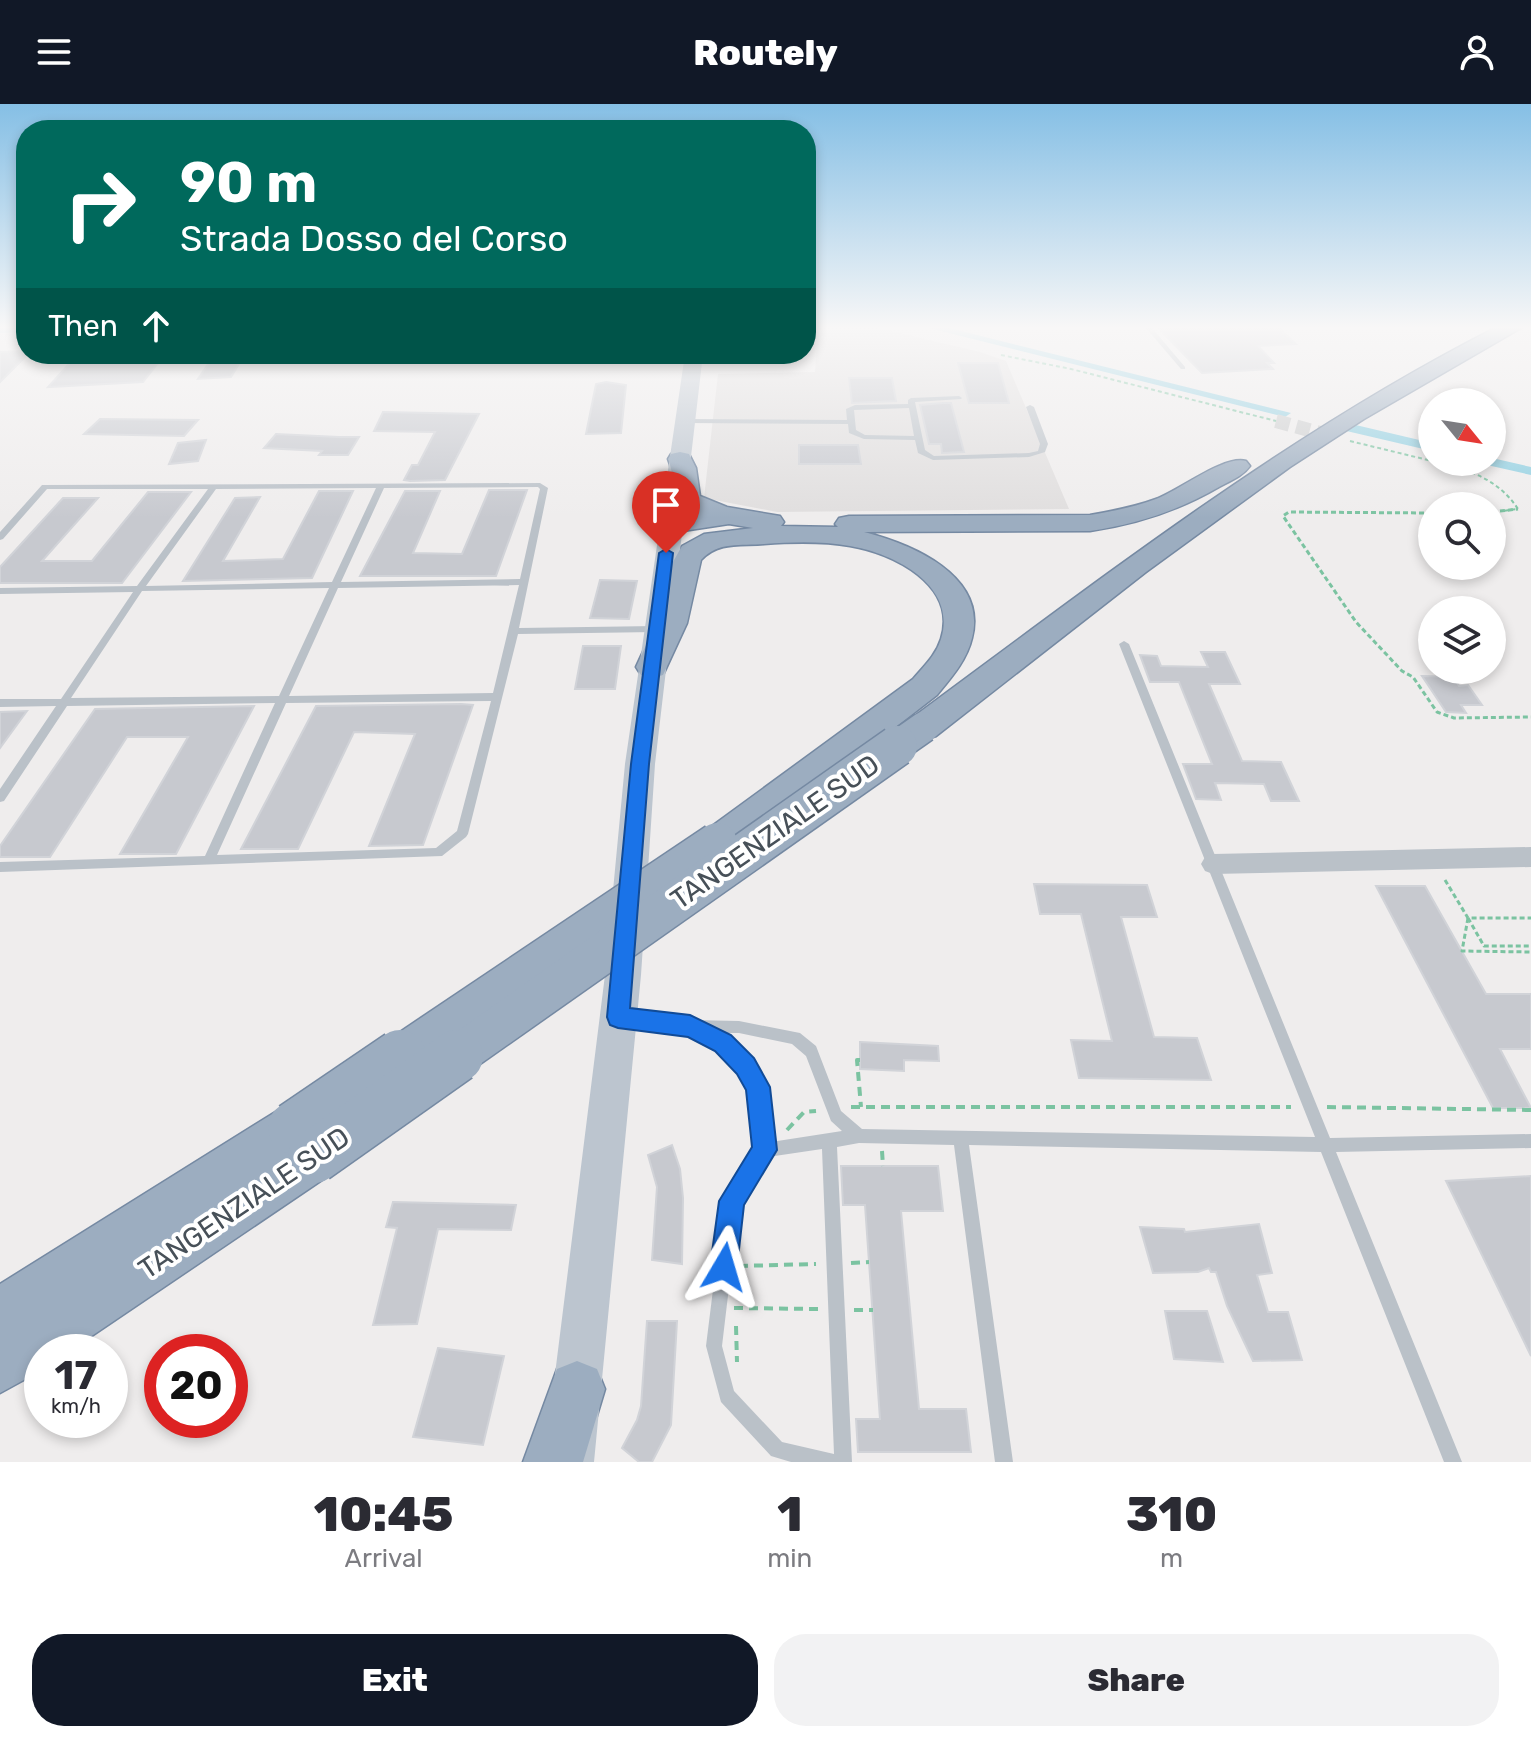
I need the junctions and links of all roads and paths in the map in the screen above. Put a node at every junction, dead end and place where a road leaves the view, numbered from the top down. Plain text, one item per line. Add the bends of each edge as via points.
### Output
1 (689, 391) edge
2 (1162, 391) edge
3 (1365, 391) edge
4 (1392, 391) edge
5 (959, 398) dead end
6 (913, 406) junction
7 (1030, 407) dead end
8 (685, 421) junction
9 (1276, 421) tunnel mouth
10 (851, 422) junction
11 (1307, 424) junction
12 (919, 438) junction
13 (1349, 440) dead end
14 (1418, 457) edge
15 (680, 459) junction
16 (1480, 476) edge
17 (381, 485) junction
18 (214, 486) junction
19 (1502, 492) edge
20 (1506, 496) edge
21 (1506, 510) edge
22 (1418, 513) edge
23 (670, 525) junction
24 (729, 527) junction
25 (0, 537) edge
26 (525, 582) junction
27 (335, 585) junction
28 (139, 589) junction
29 (0, 591) edge
30 (656, 629) junction
31 (514, 631) junction
32 (1124, 644) dead end
33 (652, 667) junction
34 (497, 697) junction
35 (282, 700) junction
36 (0, 703) edge
37 (64, 703) junction
38 (909, 715) junction
39 (1531, 717) edge
40 (0, 798) edge
41 (1531, 857) edge
42 (1432, 859) junction
43 (208, 861) junction
44 (1213, 864) junction
45 (0, 867) edge
46 (1468, 918) junction
47 (1531, 918) edge
48 (1531, 949) edge
49 (618, 1017) junction
50 (690, 1026) junction
51 (860, 1060) dead end
52 (833, 1107) junction
53 (861, 1107) junction
54 (1312, 1107) junction
55 (1531, 1110) edge
56 (859, 1136) junction
57 (961, 1140) junction
58 (829, 1141) junction
59 (1531, 1141) edge
60 (304, 1143) junction
61 (1328, 1145) junction
62 (771, 1149) junction
63 (869, 1262) dead end
64 (732, 1264) junction
65 (834, 1264) junction
66 (718, 1308) junction
67 (736, 1308) junction
68 (837, 1310) junction
69 (873, 1310) dead end
70 (0, 1315) edge
71 (74, 1334) edge
72 (0, 1365) edge
73 (737, 1368) dead end
74 (24, 1375) edge
75 (577, 1389) junction
76 (0, 1394) edge
77 (553, 1462) edge
78 (569, 1462) edge
79 (832, 1462) edge
80 (843, 1462) edge
81 (1004, 1462) edge
82 (1453, 1462) edge

1 - 8 main road
2 - 9 path
3 - 11 highway, TANGENZIALE SUD
4 - 38 highway, TANGENZIALE SUD via 1328,429
5 - 6 lane via 916,398
6 - 10 lane via 855,407 850,409
6 - 12 lane
7 - 12 lane via 1044,444 1036,454 933,458 921,451
8 - 10 lane
8 - 15 main road
10 - 12 lane via 852,431 864,437
11 - 24 highway via 1170,505 1125,519
11 - 38 highway, TANGENZIALE SUD
13 - 14 path
15 - 23 main road
15 - 24 highway via 686,468 685,494
16 - 19 path
17 - 18 lane
17 - 26 lane via 540,485 544,488
17 - 27 lane
18 - 25 lane via 45,487
18 - 28 lane
20 - 21 path via 1518,509
22 - 39 path via 1283,516 1356,622 1413,677 1437,712 1454,718
23 - 24 highway via 704,535
23 - 30 main road
24 - 33 highway via 688,557 675,616
24 - 38 highway via 864,540 908,555 940,578 959,611 957,647
26 - 27 lane
26 - 31 lane
27 - 28 lane
27 - 35 lane
28 - 29 lane
28 - 37 lane
30 - 31 lane
30 - 33 main road
31 - 34 lane
32 - 44 lane
33 - 49 main road
34 - 35 lane
34 - 43 lane via 462,834 438,853
35 - 37 lane
35 - 43 lane
36 - 37 lane
37 - 40 lane
38 - 60 highway, TANGENZIALE SUD, bridge
38 - 60 highway, TANGENZIALE SUD, bridge via 711,848
41 - 42 street
42 - 44 street
42 - 46 path
43 - 45 lane
44 - 54 lane
46 - 47 path
46 - 48 path via 1484,946
46 - 48 path via 1462,951
49 - 50 lane
49 - 75 main road
50 - 52 lane via 739,1027 795,1038 811,1051
50 - 62 lane via 723,1043 746,1066 758,1087
51 - 53 path
52 - 53 path
52 - 56 lane
52 - 62 path via 804,1112
53 - 54 path
54 - 55 path
54 - 61 lane
56 - 57 lane
56 - 58 lane
57 - 61 lane
57 - 81 lane
58 - 62 lane
58 - 65 lane
59 - 61 lane
60 - 70 highway, TANGENZIALE SUD
60 - 71 highway
60 - 72 highway, TANGENZIALE SUD
61 - 82 lane
62 - 64 lane via 732,1201
63 - 65 path
64 - 65 path
64 - 66 lane
64 - 67 path
65 - 68 lane
66 - 67 path
66 - 79 lane via 714,1346 727,1396 777,1450
67 - 68 path
67 - 73 path
68 - 69 path
68 - 80 lane
74 - 76 highway
75 - 77 highway
75 - 78 main road

